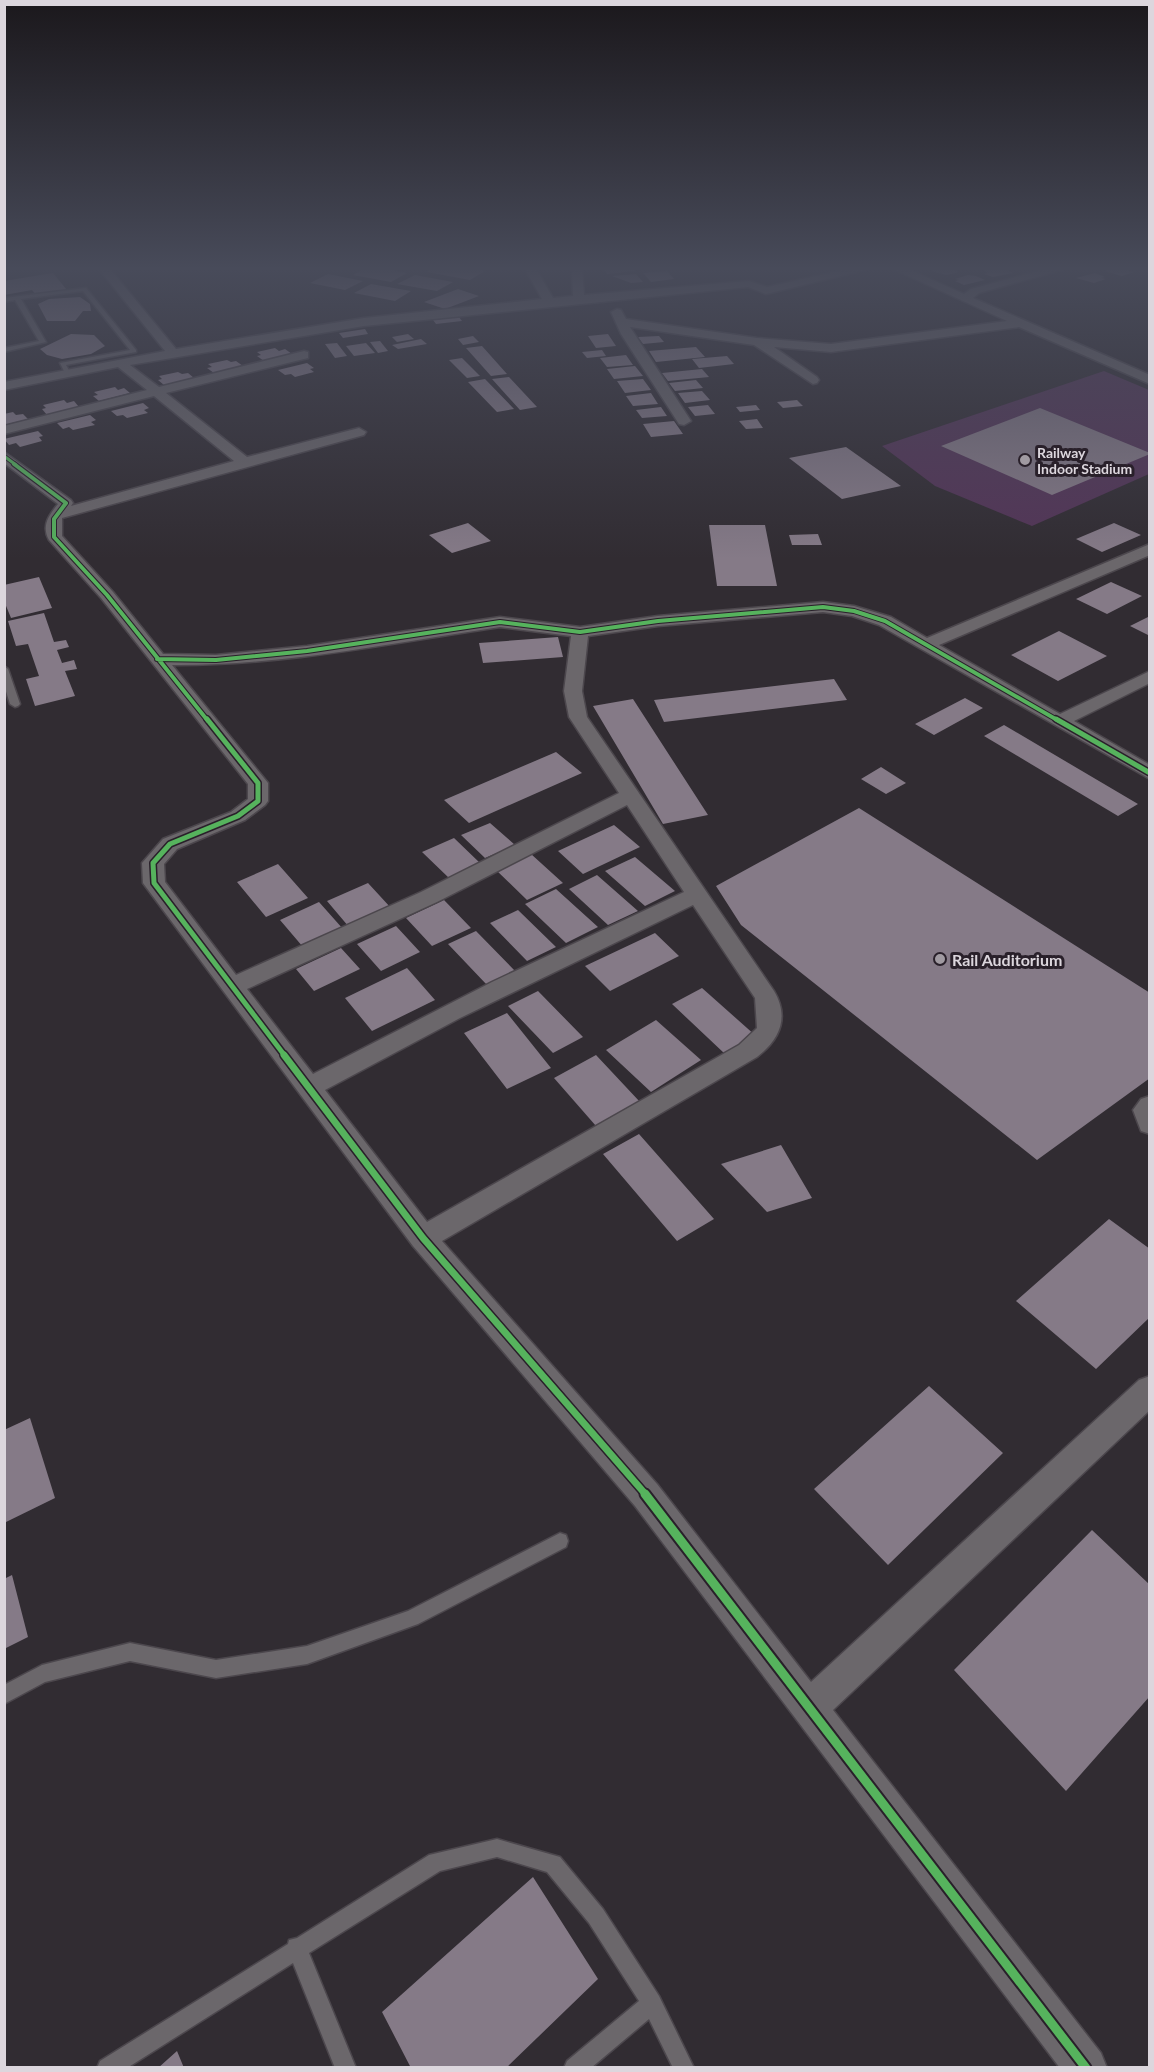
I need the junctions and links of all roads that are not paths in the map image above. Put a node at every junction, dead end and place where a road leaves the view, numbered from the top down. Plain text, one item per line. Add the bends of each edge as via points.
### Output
1 (63, 366) edge
2 (107, 366) edge
3 (123, 366) edge
4 (262, 366) edge
5 (648, 366) edge
6 (794, 366) edge
7 (1116, 366) edge
8 (68, 374) junction
9 (813, 380) dead end
10 (1149, 380) edge
11 (4, 386) edge
12 (157, 392) junction
13 (684, 421) dead end
14 (4, 430) edge
15 (358, 432) dead end
16 (4, 456) edge
17 (245, 462) junction
18 (57, 516) junction
19 (1149, 549) edge
20 (580, 632) junction
21 (927, 645) junction
22 (157, 659) junction
23 (4, 669) edge
24 (1149, 676) edge
25 (15, 704) dead end
26 (1060, 721) junction
27 (1149, 773) edge
28 (630, 795) junction
29 (696, 895) junction
30 (232, 986) junction
31 (308, 1088) junction
32 (1149, 1106) edge
33 (1149, 1124) edge
34 (423, 1238) junction
35 (1149, 1390) edge
36 (560, 1541) dead end
37 (4, 1695) edge
38 (810, 1707) junction
39 (297, 1947) junction
40 (652, 2003) junction
41 (107, 2067) edge
42 (346, 2067) edge
43 (574, 2067) edge
44 (684, 2067) edge
45 (1086, 2067) edge

1 - 8 lane
2 - 8 street
3 - 12 street
4 - 12 street
5 - 13 street
6 - 9 street
7 - 10 street
8 - 11 street
12 - 14 street
12 - 17 street
15 - 17 street
16 - 18 street via 66,503
17 - 18 street
18 - 22 street via 54,537 107,595
19 - 21 street
20 - 21 street via 823,607 885,621
20 - 22 street via 500,622 307,651 216,660
20 - 28 street via 573,691 578,717
21 - 26 street
22 - 30 street via 258,783 258,801 238,816 170,844 153,863 154,883
23 - 25 lane
24 - 26 street
26 - 27 street
28 - 29 street
28 - 30 street via 429,897
29 - 31 street via 382,1046
29 - 34 street via 766,997 772,1021 765,1039
30 - 31 street
31 - 34 street
32 - 33 street
34 - 38 street via 646,1495
35 - 38 street
36 - 37 lane via 412,1618 307,1655 216,1669 130,1652 42,1674
38 - 45 street
39 - 40 lane via 436,1862 497,1848 553,1864 596,1916
39 - 41 lane
39 - 42 lane
40 - 43 lane
40 - 44 lane

